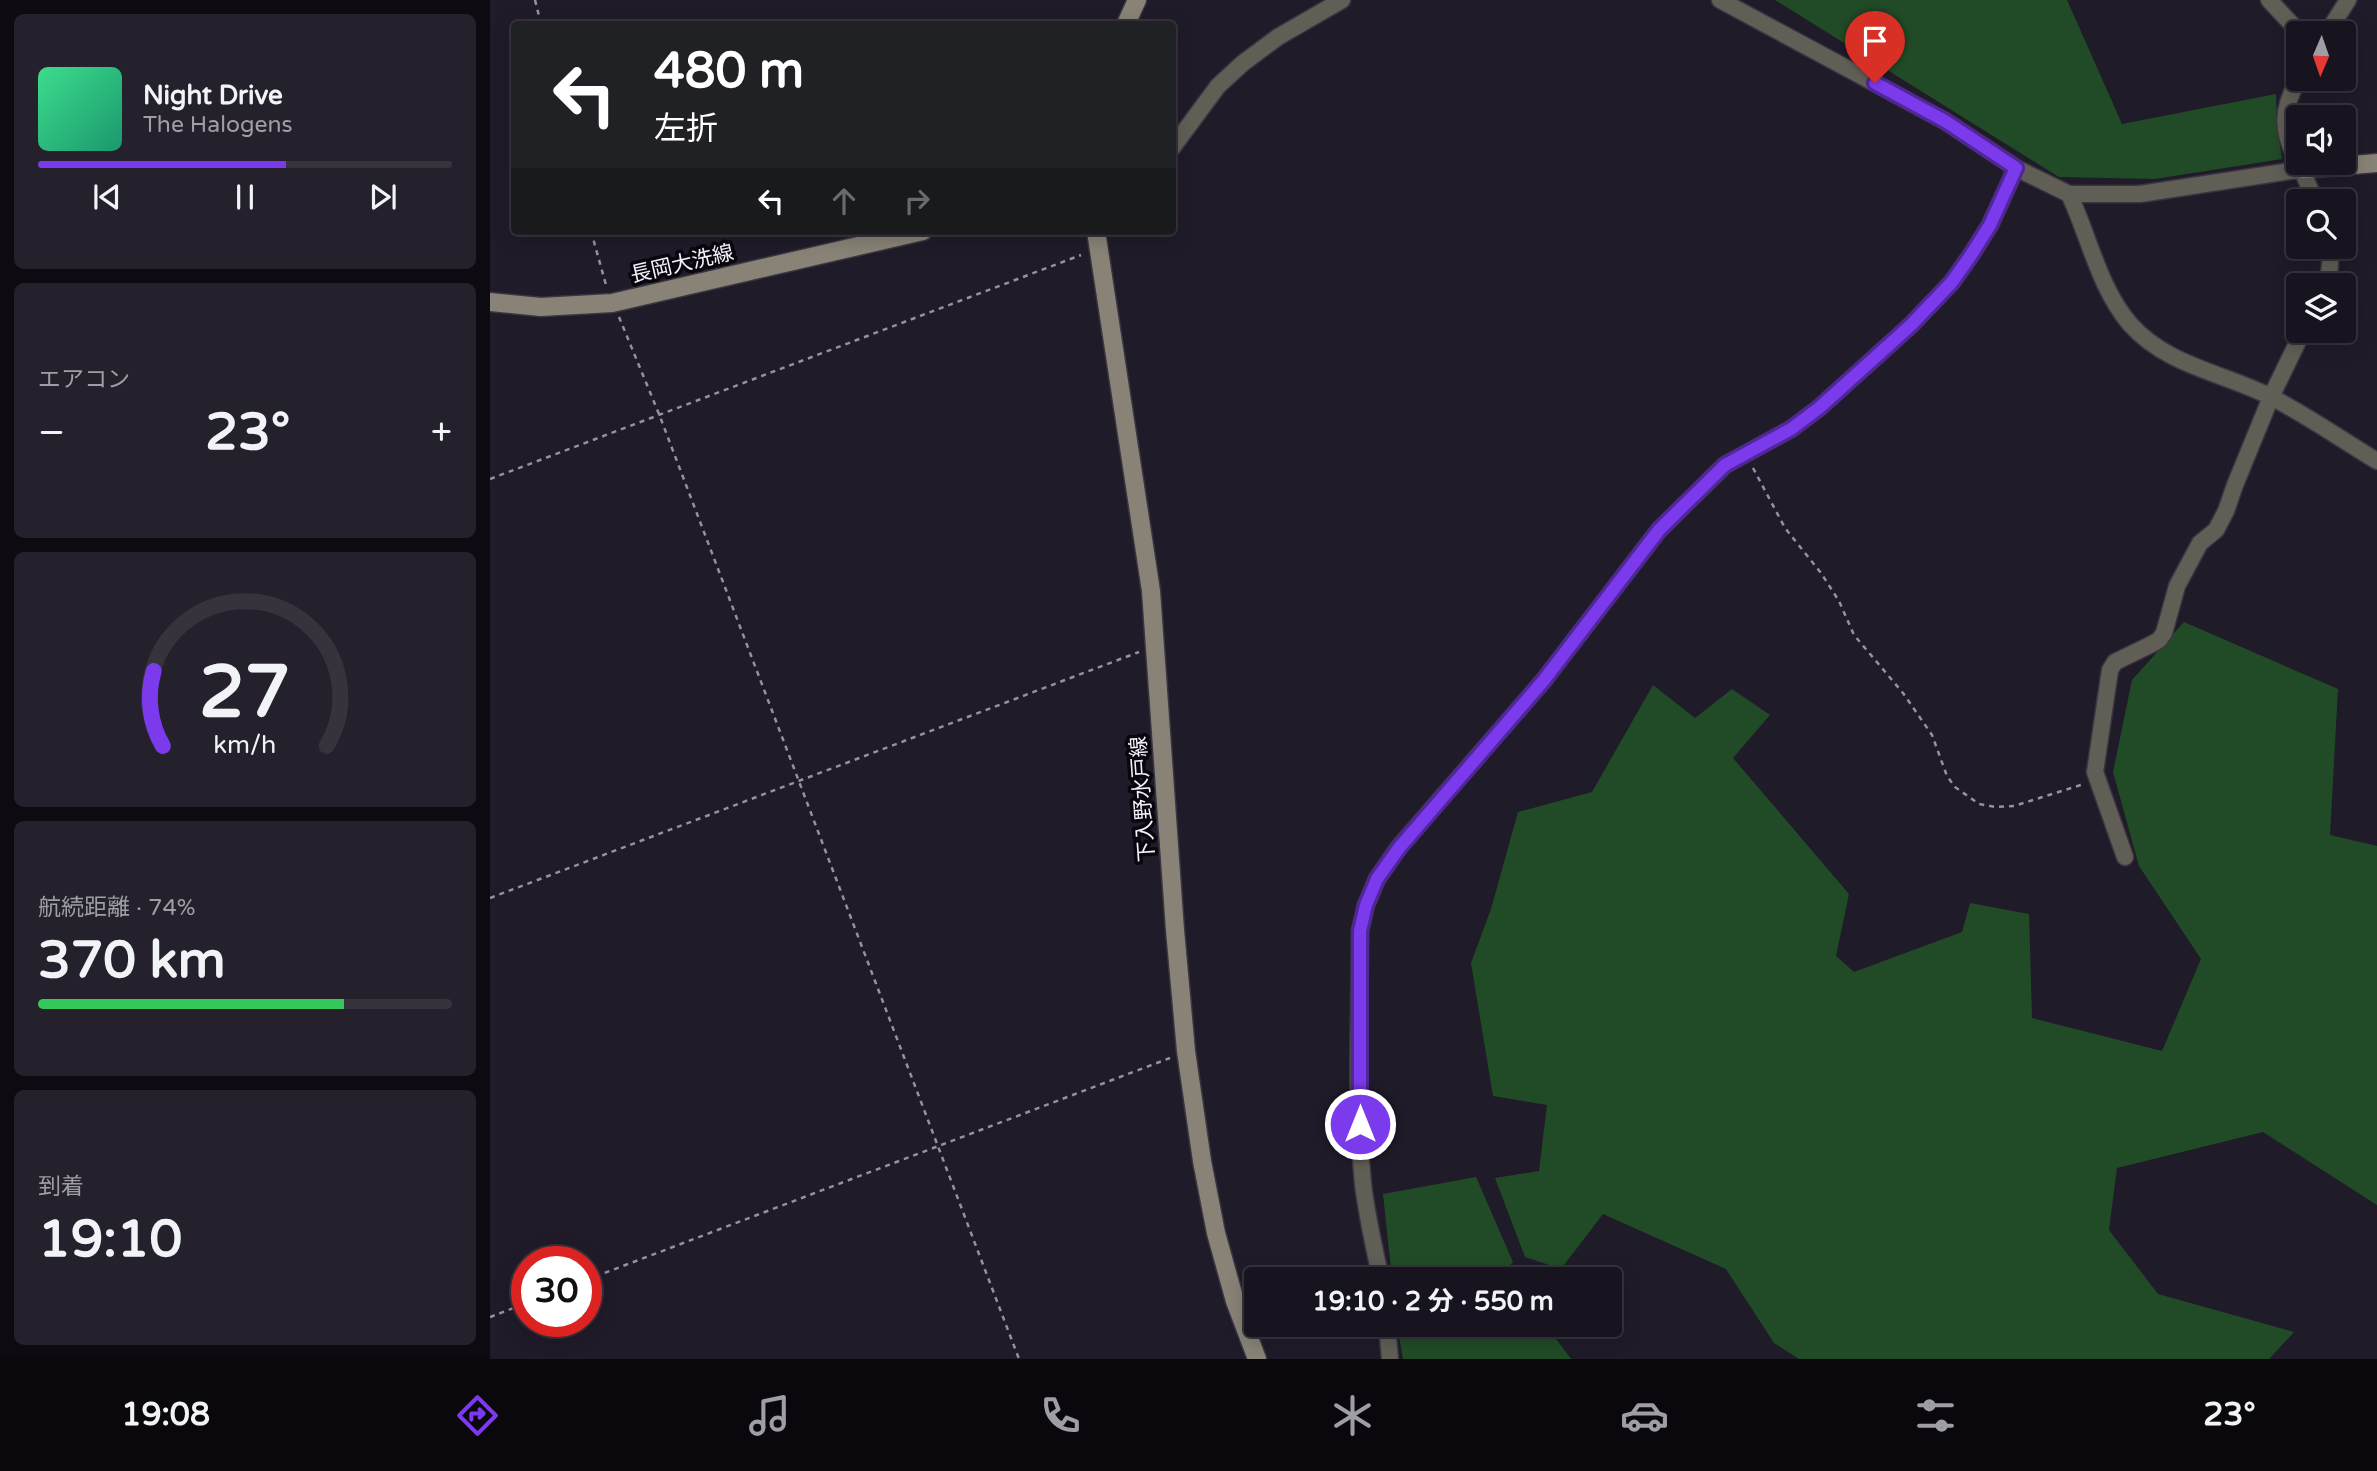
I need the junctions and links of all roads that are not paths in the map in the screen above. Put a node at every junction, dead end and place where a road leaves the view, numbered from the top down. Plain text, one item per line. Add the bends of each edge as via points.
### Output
1 (1137, 0) edge
2 (1342, 0) edge
3 (1720, 0) edge
4 (2269, 0) edge
5 (2348, 0) edge
6 (1127, 21) edge
7 (2289, 21) edge
8 (2335, 21) edge
9 (2286, 110) edge
10 (2286, 132) edge
11 (1176, 143) edge
12 (2356, 163) edge
13 (2377, 163) edge
14 (2286, 167) edge
15 (2016, 168) junction
16 (2069, 194) junction
17 (906, 235) edge
18 (1097, 240) edge
19 (490, 302) edge
20 (2297, 343) edge
21 (2271, 397) junction
22 (2377, 461) edge
23 (2124, 858) dead end
24 (1378, 1267) edge
25 (1388, 1337) edge
26 (1257, 1359) edge
27 (1390, 1359) edge

1 - 6 main road
2 - 11 street via 1243,63 1218,86
3 - 15 street via 1945,121
4 - 7 street
5 - 8 street
9 - 10 street
12 - 13 main road
14 - 16 street via 2140,194
15 - 16 street
15 - 24 street via 1990,225 1952,282 1819,408 1725,465 1659,530 1544,680 1377,879 1360,931 1360,1124 1363,1183
16 - 21 street via 2102,275 2137,331 2181,361
17 - 19 main road, 長岡大洗線 via 612,303 541,307
18 - 26 main road, 下入野水戸線 via 1145,550 1186,1051 1216,1233
20 - 21 street
21 - 22 street
21 - 23 street via 2226,511 2216,530 2200,542 2177,586 2164,633 2115,662 2110,670 2095,772
25 - 27 street

